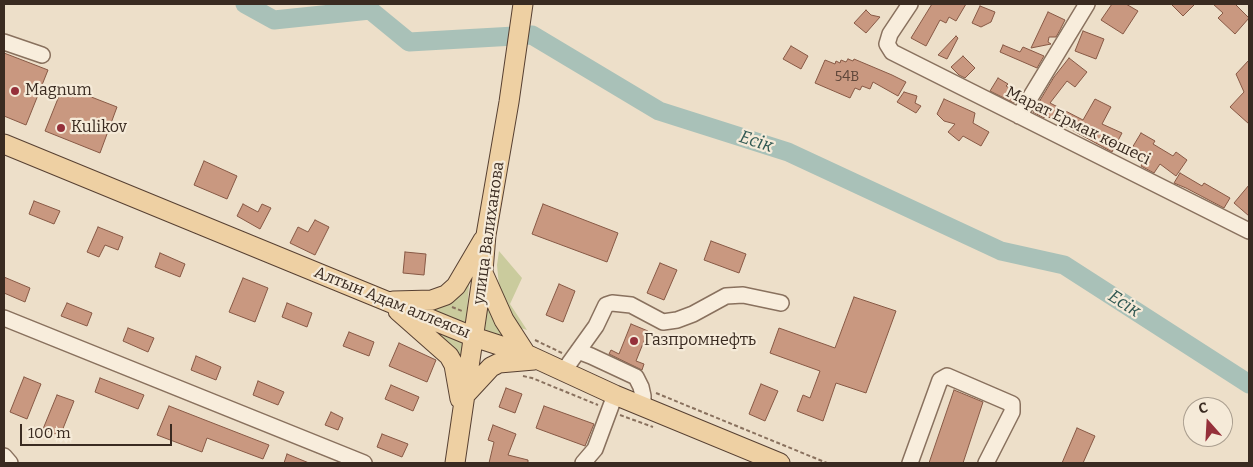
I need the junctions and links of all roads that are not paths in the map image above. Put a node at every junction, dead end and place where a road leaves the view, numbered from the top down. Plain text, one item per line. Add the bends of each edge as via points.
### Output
1 (523, 4) edge
2 (910, 4) edge
3 (1087, 4) edge
4 (4, 42) edge
5 (42, 55) dead end
6 (1018, 116) junction
7 (4, 144) edge
8 (1249, 231) edge
9 (486, 235) junction
10 (483, 271) junction
11 (388, 302) junction
12 (781, 303) dead end
13 (4, 318) edge
14 (474, 337) junction
15 (533, 351) junction
16 (572, 361) junction
17 (615, 395) junction
18 (464, 401) junction
19 (643, 407) junction
20 (4, 456) edge
21 (10, 463) edge
22 (364, 463) edge
23 (455, 463) edge
24 (583, 463) edge
25 (780, 463) edge
26 (910, 463) edge
27 (986, 463) edge

1 - 9 main road, улица Валиханова
2 - 6 street, Марат Ермак көшесі via 890,34 887,44 892,52
3 - 6 street
4 - 5 street
6 - 8 street, Марат Ермак көшесі
7 - 11 main road, Алтын Адам аллеясы
9 - 10 main road, улица Валиханова
9 - 11 main road via 456,286 446,295 432,300
10 - 14 main road, улица Валиханова
10 - 15 main road via 504,320
11 - 14 main road, Алтын Адам аллеясы
11 - 18 main road via 449,356
12 - 16 street via 743,294 726,296 693,314 663,322 631,305 612,303 606,305
13 - 22 street
14 - 15 main road, Алтын Адам аллеясы
14 - 18 main road, улица Валиханова
15 - 16 main road, Алтын Адам аллеясы
15 - 18 main road via 491,367
16 - 17 main road, Алтын Адам аллеясы
16 - 19 street via 636,377 641,387
17 - 19 main road, Алтын Адам аллеясы
17 - 24 street via 595,449
18 - 23 main road, улица Валиханова
19 - 25 main road, Алтын Адам аллеясы
20 - 21 street
26 - 27 street via 940,380 947,376 1012,404 1012,412

